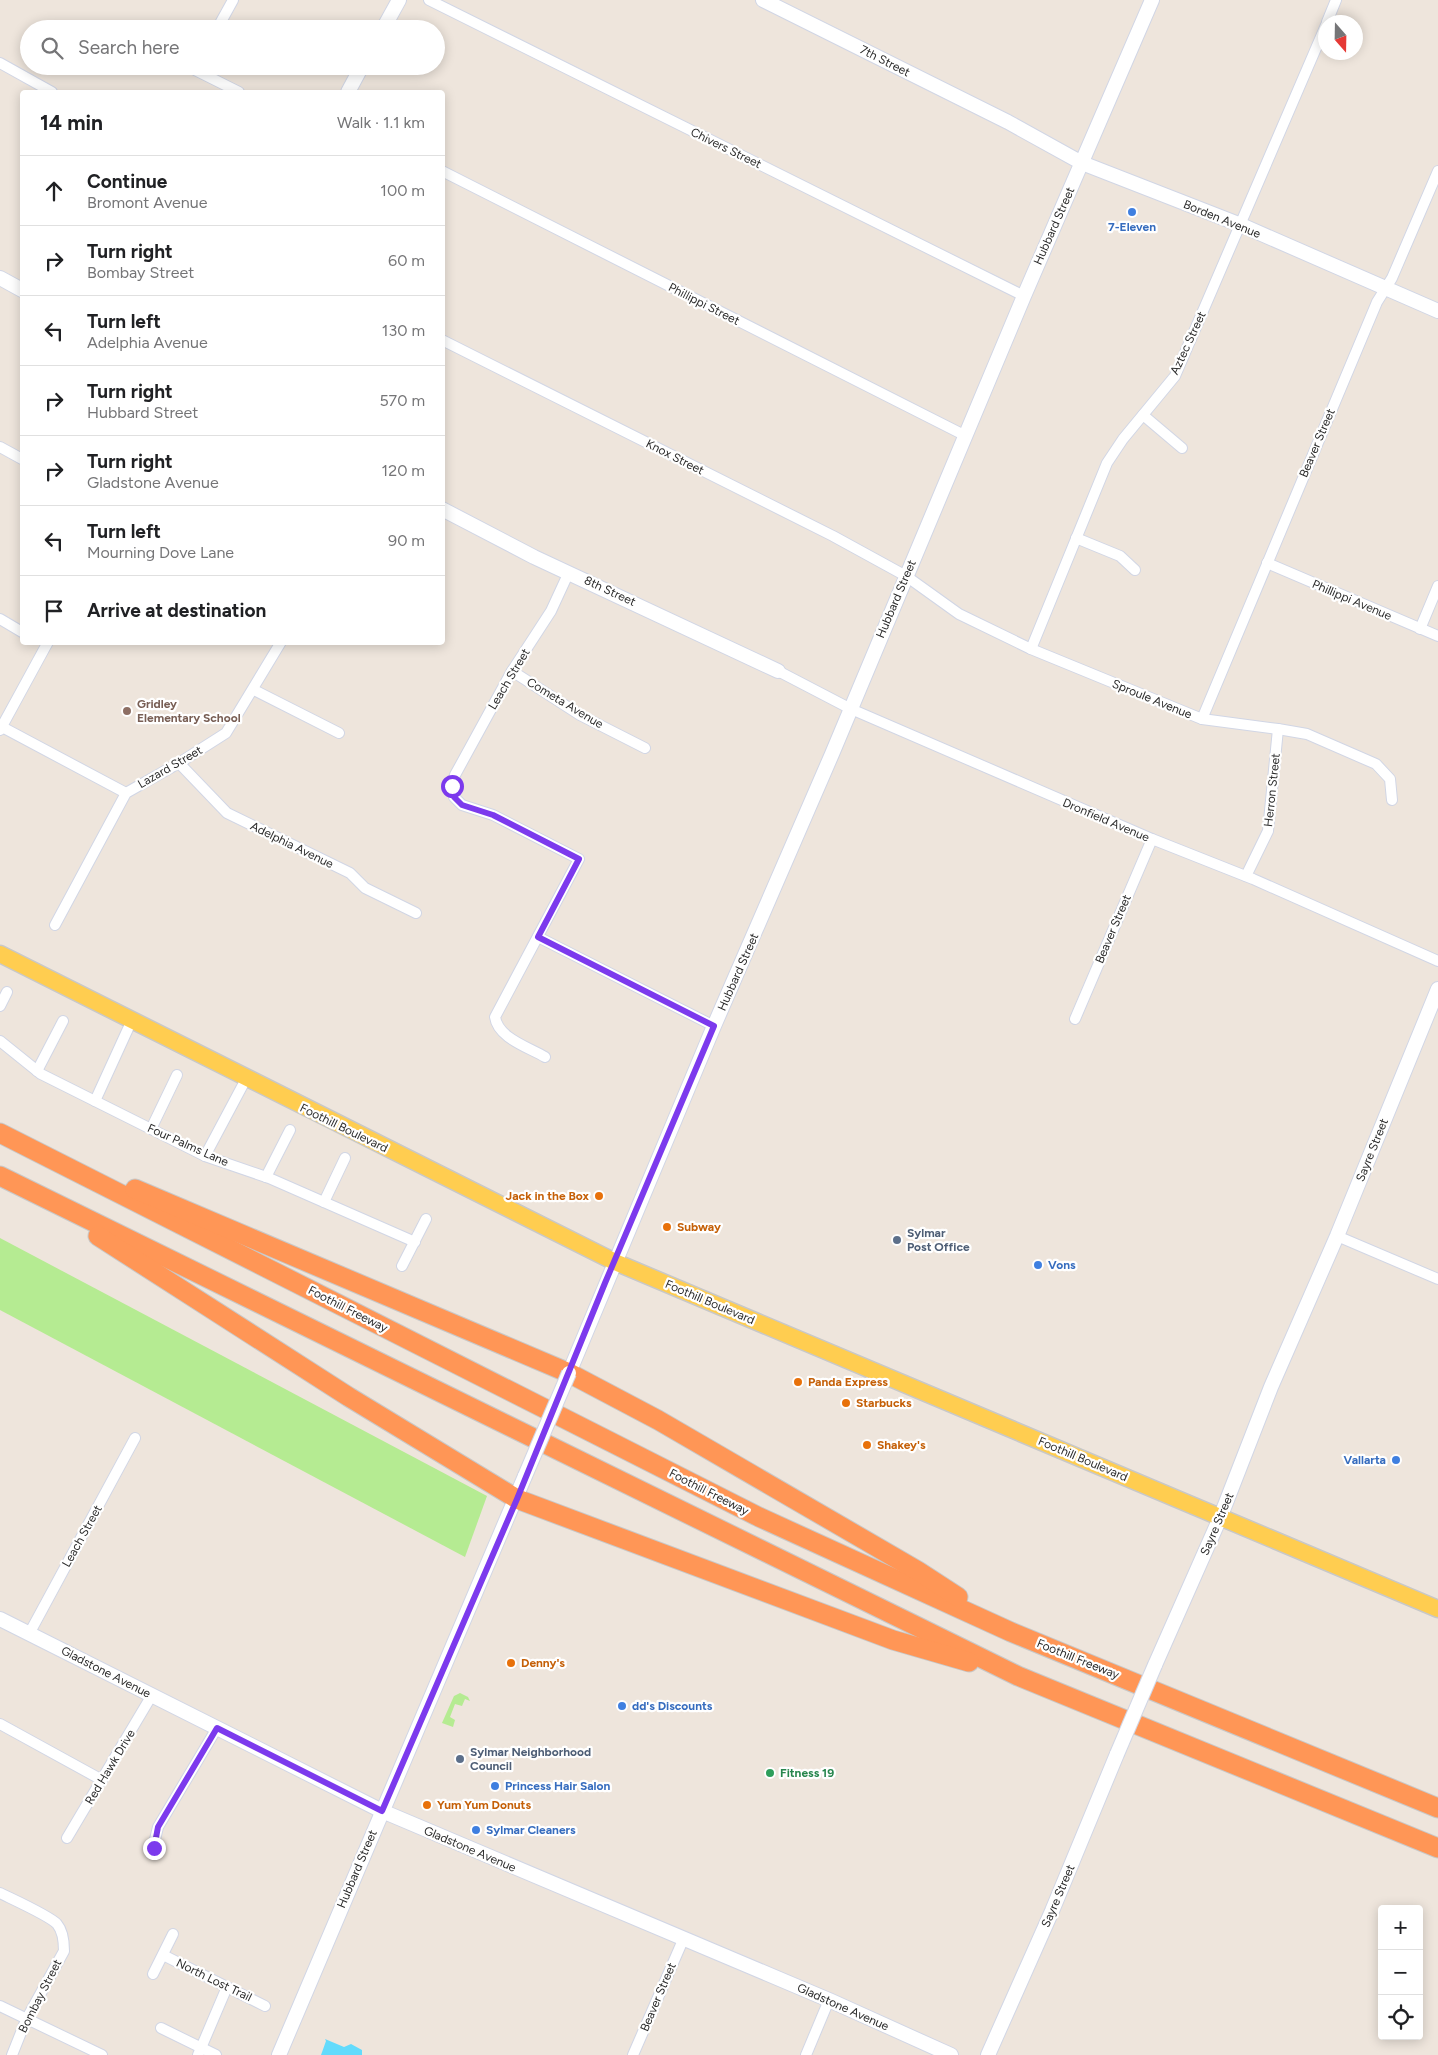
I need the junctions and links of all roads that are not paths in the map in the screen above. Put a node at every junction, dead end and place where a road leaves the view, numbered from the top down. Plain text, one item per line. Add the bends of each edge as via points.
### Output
1 (233, 0) edge
2 (399, 0) edge
3 (429, 0) edge
4 (1152, 0) edge
5 (1336, 0) edge
6 (770, 2) edge
7 (1330, 15) edge
8 (222, 20) edge
9 (388, 20) edge
10 (1318, 43) edge
11 (0, 63) edge
12 (20, 74) edge
13 (22, 75) edge
14 (207, 75) edge
15 (357, 75) edge
16 (48, 90) edge
17 (235, 90) edge
18 (349, 90) edge
19 (1008, 122) joint
20 (1082, 163) junction
21 (1438, 171) edge
22 (445, 174) edge
23 (1241, 225) junction
24 (0, 278) edge
25 (1384, 288) junction
26 (20, 289) edge
27 (1024, 296) junction
28 (1438, 311) edge
29 (445, 342) edge
30 (1143, 415) junction
31 (966, 436) junction
32 (0, 447) edge
33 (1182, 448) dead end
34 (20, 458) edge
35 (445, 511) edge
36 (1076, 538) junction
37 (1267, 563) junction
38 (1135, 570) dead end
39 (569, 572) junction
40 (906, 576) junction
41 (1438, 586) edge
42 (0, 619) edge
43 (1420, 629) junction
44 (20, 631) edge
45 (1438, 636) edge
46 (45, 645) edge
47 (279, 645) edge
48 (1031, 649) junction
49 (512, 671) junction
50 (778, 671) joint
51 (254, 690) junction
52 (850, 710) junction
53 (1202, 719) junction
54 (1, 728) edge
55 (1278, 729) junction
56 (339, 733) dead end
57 (645, 748) dead end
58 (179, 763) junction
59 (126, 792) junction
60 (1392, 800) dead end
61 (1152, 839) junction
62 (1246, 876) junction
63 (416, 913) dead end
64 (55, 926) dead end
65 (538, 937) junction
66 (0, 954) edge
67 (1438, 961) edge
68 (1438, 989) edge
69 (7, 992) dead end
70 (0, 1006) edge
71 (132, 1020) junction
72 (1075, 1020) dead end
73 (63, 1021) dead end
74 (714, 1026) junction
75 (0, 1041) edge
76 (545, 1057) dead end
77 (37, 1072) junction
78 (177, 1075) dead end
79 (246, 1079) junction
80 (95, 1101) junction
81 (151, 1129) junction
82 (290, 1130) dead end
83 (0, 1132) edge
84 (206, 1156) junction
85 (345, 1158) dead end
86 (0, 1176) edge
87 (266, 1177) junction
88 (24, 1188) junction
89 (324, 1202) junction
90 (426, 1219) dead end
91 (1337, 1236) junction
92 (415, 1242) junction
93 (615, 1262) junction
94 (402, 1266) dead end
95 (1438, 1279) edge
96 (569, 1373) junction
97 (135, 1438) dead end
98 (517, 1499) junction
99 (1220, 1518) junction
100 (1438, 1609) edge
101 (0, 1620) edge
102 (1011, 1632) junction
103 (29, 1634) junction
104 (1018, 1676) junction
105 (152, 1695) junction
106 (0, 1724) edge
107 (217, 1728) junction
108 (102, 1780) junction
109 (1438, 1808) edge
110 (382, 1811) junction
111 (67, 1838) dead end
112 (154, 1848) dead end
113 (1438, 1848) edge
114 (0, 1893) edge
115 (173, 1934) dead end
116 (683, 1940) junction
117 (163, 1955) junction
118 (153, 1974) dead end
119 (227, 1987) junction
120 (829, 2000) junction
121 (0, 2006) edge
122 (265, 2006) dead end
123 (26, 2020) junction
124 (161, 2028) dead end
125 (200, 2051) edge
126 (12, 2055) edge
127 (102, 2055) edge
128 (216, 2055) edge
129 (279, 2055) edge
130 (633, 2055) edge
131 (806, 2055) edge
132 (951, 2055) edge
133 (988, 2055) edge

1 - 8 street
2 - 9 street
3 - 27 street, Chivers Street
4 - 20 street, Hubbard Street
5 - 7 street, Aztec Street
6 - 19 street, 7th Street
10 - 23 street, Aztec Street
11 - 12 street
13 - 16 street
14 - 17 street
15 - 18 street
19 - 20 street, Borden Avenue
20 - 23 street, Borden Avenue
20 - 27 street, Hubbard Street
21 - 25 street, Beaver Street via 1392,278
22 - 31 street, Phillippi Street
23 - 25 street, Borden Avenue
23 - 30 street, Aztec Street via 1175,376
24 - 26 street
25 - 28 street, Borden Avenue
25 - 37 street, Beaver Street
27 - 31 street, Hubbard Street
29 - 40 street, Knox Street via 833,536
30 - 33 street
30 - 36 street, Aztec Street via 1107,463
31 - 40 street, Hubbard Street
32 - 34 street
35 - 39 street, 8th Street
36 - 38 street via 1120,556
36 - 48 street, Aztec Street
37 - 43 street, Phillippi Avenue
37 - 53 street, Beaver Street
39 - 49 street, Leach Street via 551,611
39 - 50 street, 8th Street
40 - 48 street, Sproule Avenue via 959,614
40 - 52 street, Hubbard Street
41 - 43 street
42 - 44 street
43 - 45 street, Phillippi Avenue
46 - 54 street
47 - 51 street, Lazard Street
48 - 53 street, Sproule Avenue
49 - 57 street, Cometa Avenue via 580,715
49 - 65 street, Leach Street via 452,786 454,797 462,805 493,815 579,859
50 - 52 street, Dronfield Avenue
51 - 56 street
51 - 58 street, Lazard Street via 226,734
52 - 61 street, Dronfield Avenue
52 - 74 street, Hubbard Street
53 - 55 street, Sproule Avenue
54 - 59 street
55 - 60 street, Sproule Avenue via 1307,734 1376,764 1390,780
55 - 62 street, Herron Street via 1268,831
58 - 59 street, Lazard Street
58 - 63 street, Adelphia Avenue via 228,813 350,873 365,888
59 - 64 street, Lazard Street
61 - 62 street, Dronfield Avenue
61 - 72 street, Beaver Street
62 - 67 street, Dronfield Avenue
65 - 74 street
65 - 76 street via 495,1017 502,1033
66 - 71 main road, Foothill Boulevard
68 - 91 street, Sayre Street
69 - 70 street
71 - 79 main road, Foothill Boulevard
71 - 80 street
73 - 77 street
74 - 93 street, Hubbard Street
75 - 77 street, Four Palms Lane
77 - 80 street, Four Palms Lane
78 - 81 street
79 - 84 street
79 - 93 main road, Foothill Boulevard
80 - 81 street, Four Palms Lane
81 - 84 street, Four Palms Lane
82 - 87 street
83 - 96 highway
83 - 102 highway, Foothill Freeway via 759,1517
84 - 87 street, Four Palms Lane
85 - 89 street
86 - 88 highway
87 - 89 street, Four Palms Lane
88 - 98 highway via 332,1386
88 - 104 highway
89 - 92 street, Four Palms Lane
90 - 92 street
91 - 95 street
91 - 99 street, Sayre Street via 1271,1387
92 - 94 street
93 - 96 street, Hubbard Street
93 - 99 main road, Foothill Boulevard
96 - 98 street, Hubbard Street, bridge
96 - 102 highway via 658,1420 918,1571
97 - 103 street, Leach Street
98 - 104 highway via 893,1640
98 - 110 street, Hubbard Street
99 - 100 main road, Foothill Boulevard
99 - 133 street, Sayre Street, bridge
101 - 103 street, Gladstone Avenue
102 - 109 highway, Foothill Freeway
103 - 105 street, Gladstone Avenue
104 - 113 highway
105 - 107 street, Gladstone Avenue
105 - 108 street, Red Hawk Drive
106 - 108 street
107 - 110 street, Gladstone Avenue
107 - 112 street via 158,1827
108 - 111 street, Red Hawk Drive
110 - 116 street, Gladstone Avenue
110 - 129 street, Hubbard Street
114 - 123 street, Bombay Street via 56,1922 63,1937 64,1951
115 - 117 street
116 - 120 street, Gladstone Avenue
116 - 130 street, Beaver Street
117 - 118 street
117 - 119 street, North Lost Trail
119 - 122 street, North Lost Trail
119 - 125 street
120 - 131 street
120 - 132 street, Gladstone Avenue
121 - 123 street
123 - 126 street, Bombay Street
123 - 127 street
124 - 125 street
125 - 128 street

